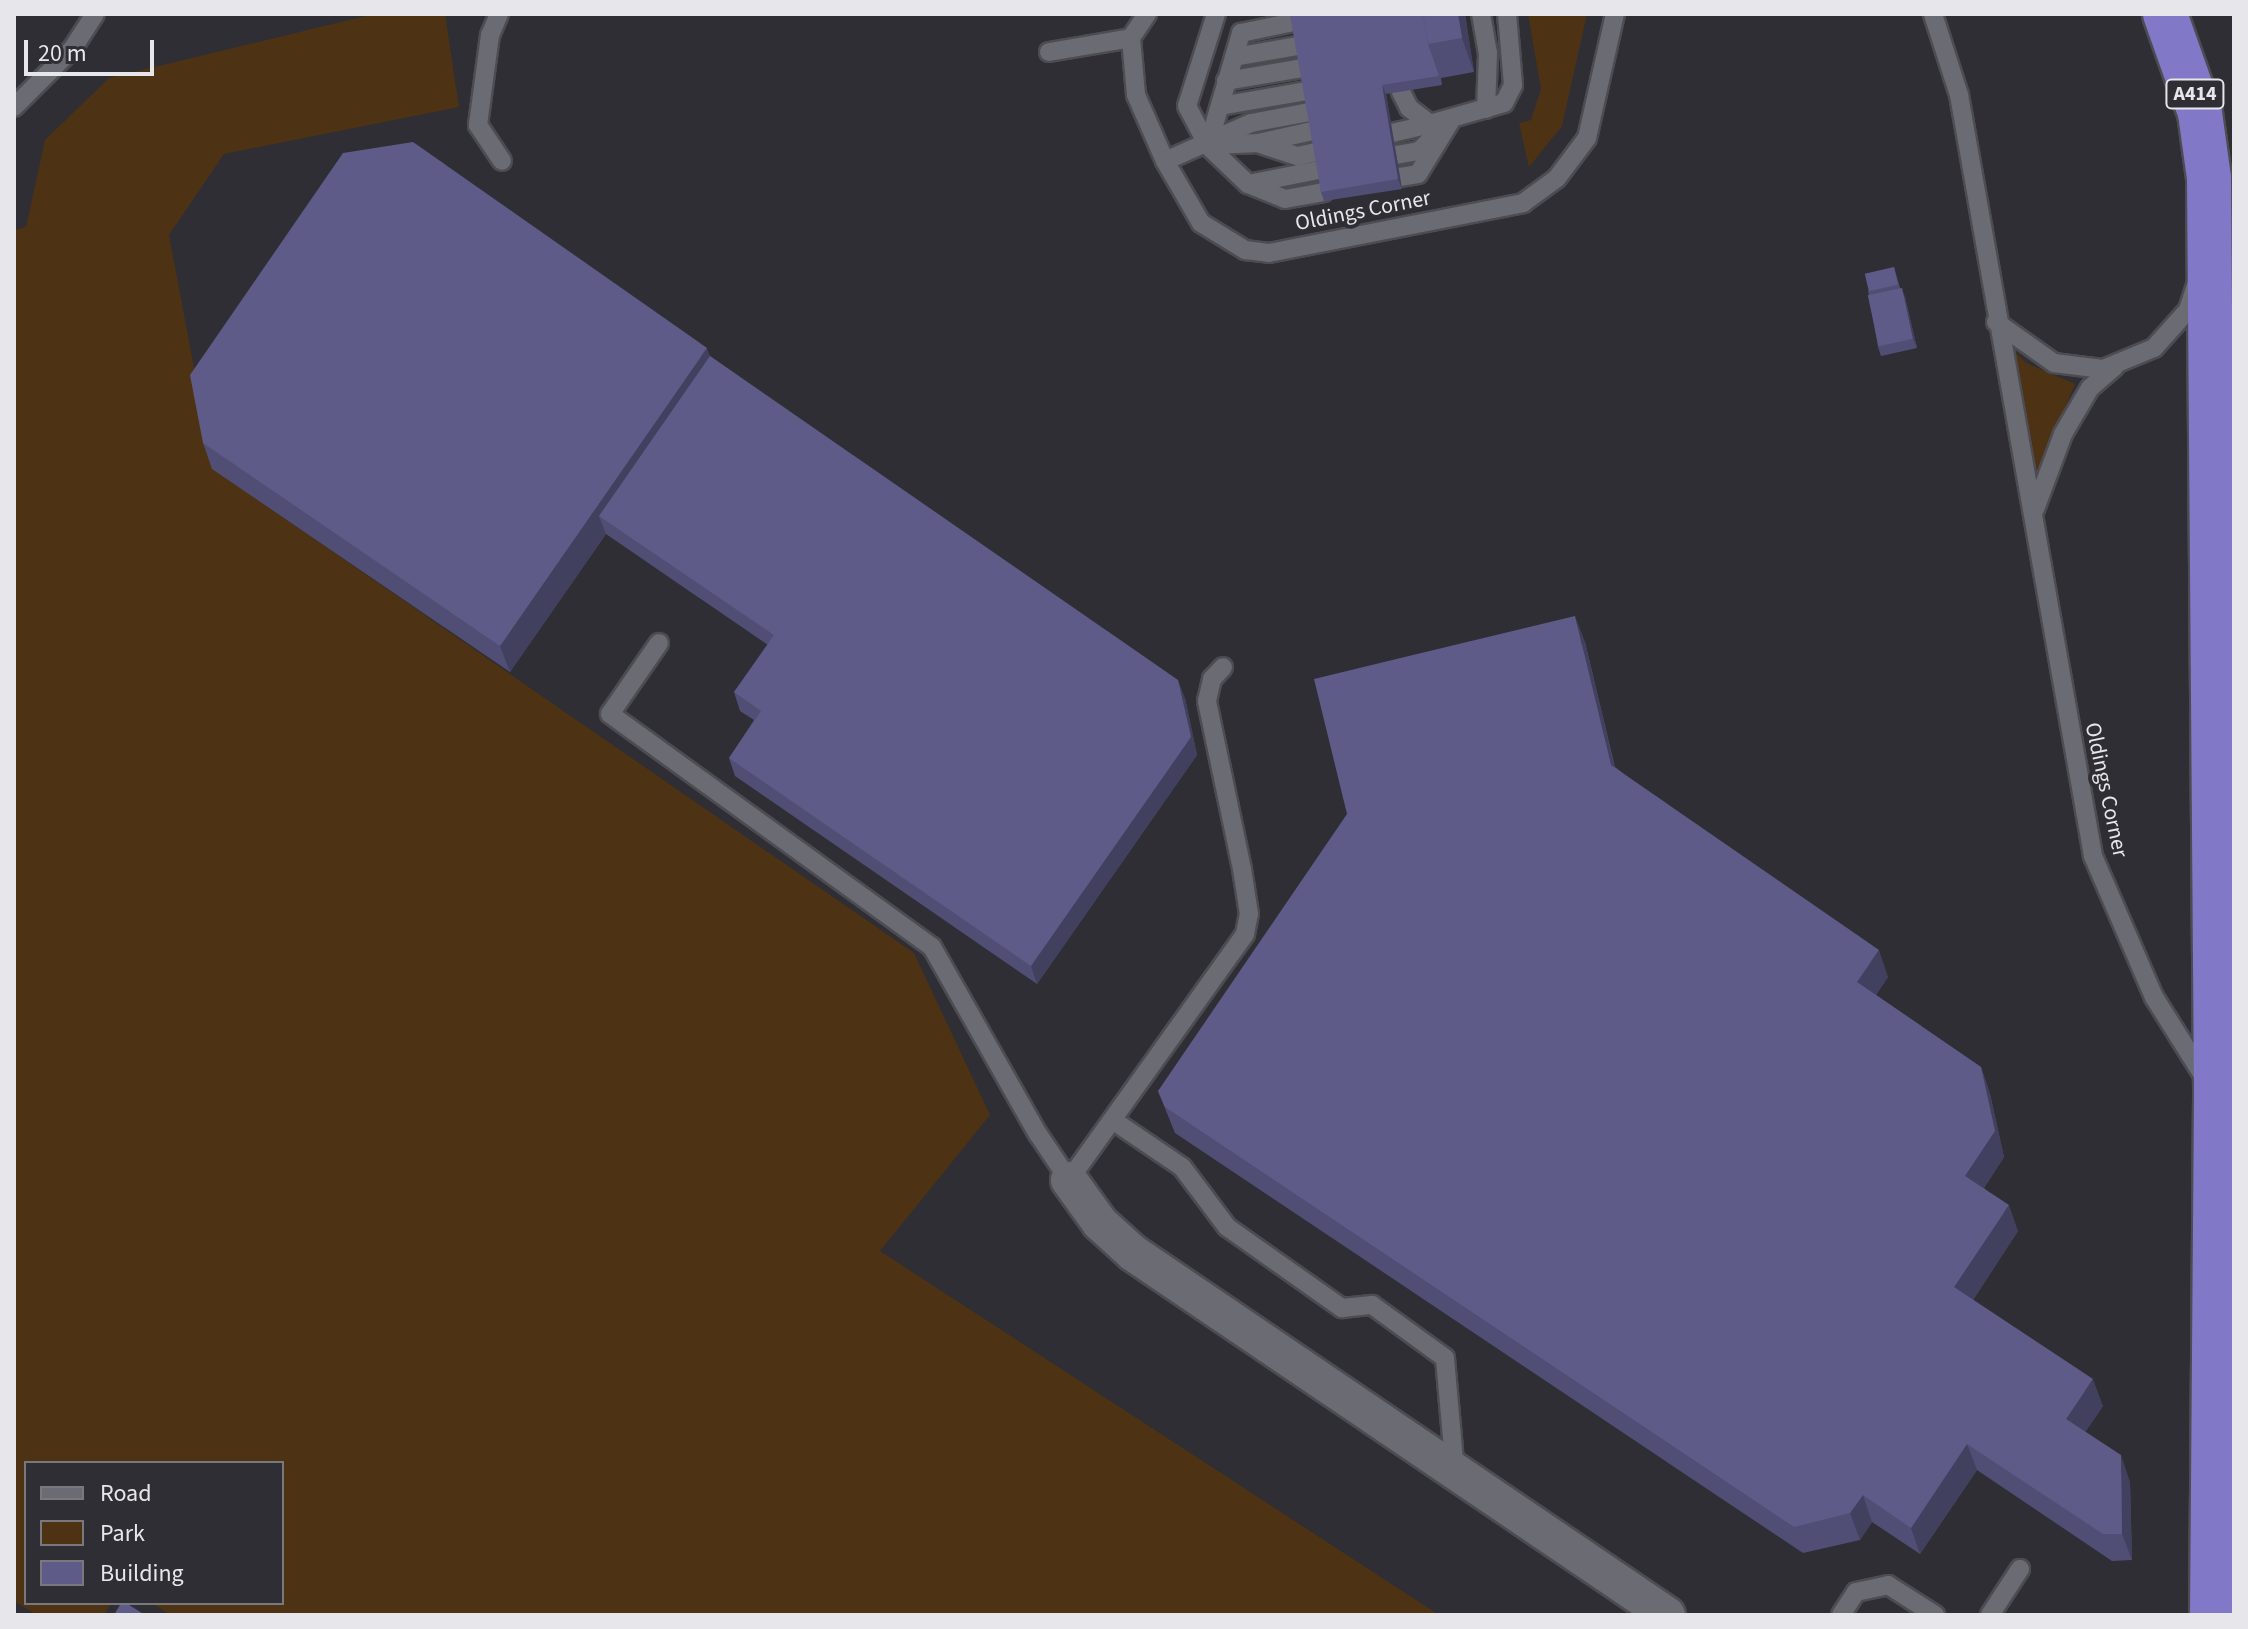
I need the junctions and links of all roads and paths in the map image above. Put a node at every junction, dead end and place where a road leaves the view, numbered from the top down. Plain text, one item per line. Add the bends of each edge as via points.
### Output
1 (95, 14) edge
2 (499, 14) edge
3 (1147, 14) edge
4 (1216, 14) edge
5 (1332, 14) edge
6 (1481, 14) edge
7 (1507, 14) edge
8 (1615, 14) edge
9 (1933, 14) edge
10 (2165, 14) edge
11 (1131, 38) junction
12 (1298, 46) edge
13 (1049, 52) dead end
14 (1234, 57) junction
15 (1302, 68) edge
16 (1226, 81) junction
17 (1306, 91) edge
18 (1397, 101) dead end
19 (1220, 106) junction
20 (14, 107) edge
21 (1486, 109) junction
22 (1450, 122) junction
23 (1430, 124) junction
24 (1392, 133) edge
25 (1258, 143) junction
26 (1208, 146) junction
27 (1396, 155) edge
28 (502, 161) dead end
29 (1165, 161) junction
30 (1400, 177) edge
31 (1248, 184) junction
32 (1323, 192) edge
33 (2208, 251) junction
34 (1996, 322) junction
35 (2118, 363) junction
36 (2033, 515) junction
37 (659, 643) dead end
38 (1223, 667) dead end
39 (2216, 1096) junction
40 (1114, 1121) junction
41 (1069, 1180) junction
42 (1455, 1472) junction
43 (2020, 1569) dead end
44 (1667, 1615) edge
45 (1841, 1615) edge
46 (1935, 1615) edge
47 (1990, 1615) edge
48 (2212, 1615) edge

1 - 20 lane via 73,48
2 - 28 lane via 490,35 478,125
3 - 11 lane
4 - 26 lane via 1187,106
5 - 14 lane via 1241,33
6 - 21 lane via 1488,53
7 - 21 lane via 1513,85 1504,103
8 - 29 lane, Oldings Corner via 1587,138 1557,178 1523,203 1269,253 1245,250 1201,223
9 - 34 lane, Oldings Corner via 1959,95
10 - 33 highway, A414 via 2200,113 2209,178
11 - 13 lane
11 - 29 lane, Oldings Corner via 1136,95
12 - 14 lane
14 - 16 lane
15 - 16 lane
16 - 19 lane
17 - 19 lane
18 - 23 lane
19 - 26 lane
21 - 22 lane
22 - 23 lane
22 - 27 lane via 1419,151
22 - 30 lane via 1418,174
23 - 24 lane
25 - 26 lane
25 - 26 lane via 1311,121 1251,123
25 - 31 lane via 1317,161
26 - 29 lane
26 - 31 lane
31 - 32 lane via 1285,199
33 - 35 lane via 2188,310 2154,348
33 - 39 highway, A414
34 - 35 lane via 2054,363 2093,369
34 - 36 lane, Oldings Corner
35 - 36 lane via 2090,388 2063,434
36 - 39 lane, Oldings Corner via 2093,856 2154,997
37 - 41 lane via 610,714 932,947
38 - 40 lane via 1212,679 1207,701 1242,869 1249,914 1245,934
39 - 48 highway, A414
40 - 41 lane
40 - 42 lane via 1182,1167 1227,1227 1342,1308 1372,1305 1445,1358
41 - 42 street via 1100,1223 1133,1253
42 - 44 street
43 - 47 lane
45 - 46 lane via 1856,1592 1888,1585

